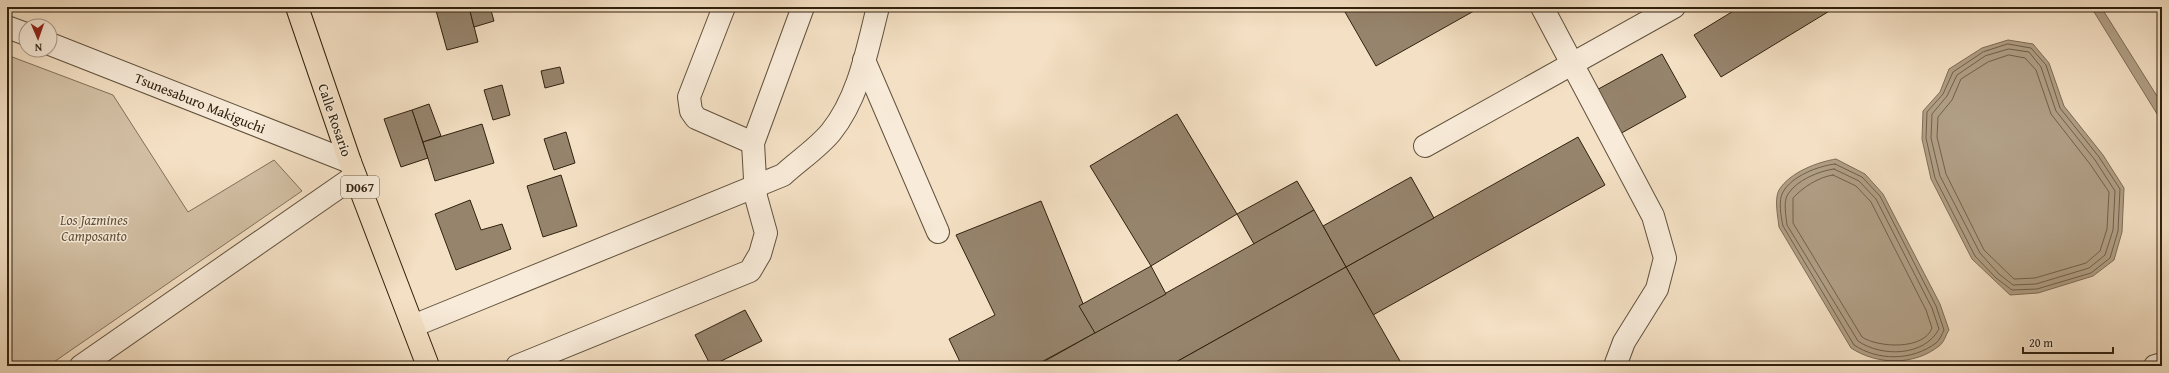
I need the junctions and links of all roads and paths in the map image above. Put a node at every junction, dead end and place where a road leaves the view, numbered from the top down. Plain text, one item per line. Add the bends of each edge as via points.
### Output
1 (296, 7) edge
2 (724, 7) edge
3 (803, 7) edge
4 (878, 7) edge
5 (1542, 7) edge
6 (1674, 7) edge
7 (7, 27) edge
8 (18, 31) edge
9 (58, 47) edge
10 (864, 60) junction
11 (1572, 65) junction
12 (753, 143) junction
13 (1425, 146) dead end
14 (352, 169) junction
15 (754, 185) junction
16 (938, 232) dead end
17 (413, 326) junction
18 (2162, 364) edge
19 (81, 366) edge
20 (428, 366) edge
21 (517, 366) edge
22 (1615, 366) edge
23 (2155, 366) edge

1 - 14 main road, Calle Rosario / D067
2 - 12 street via 689,97 691,111 696,118
3 - 12 street
4 - 10 street
5 - 11 street
6 - 11 street
7 - 8 street
9 - 14 street, Tsunesaburo Makiguchi
10 - 15 street via 848,107 830,133 783,175
10 - 16 street
11 - 13 street
11 - 22 street via 1653,216 1665,258 1657,289 1624,342
12 - 15 street
14 - 17 main road, Calle Rosario / D067
14 - 19 street
15 - 17 street
15 - 21 street via 766,233 760,254 750,271
17 - 20 main road, Calle Rosario / D067
18 - 23 street

